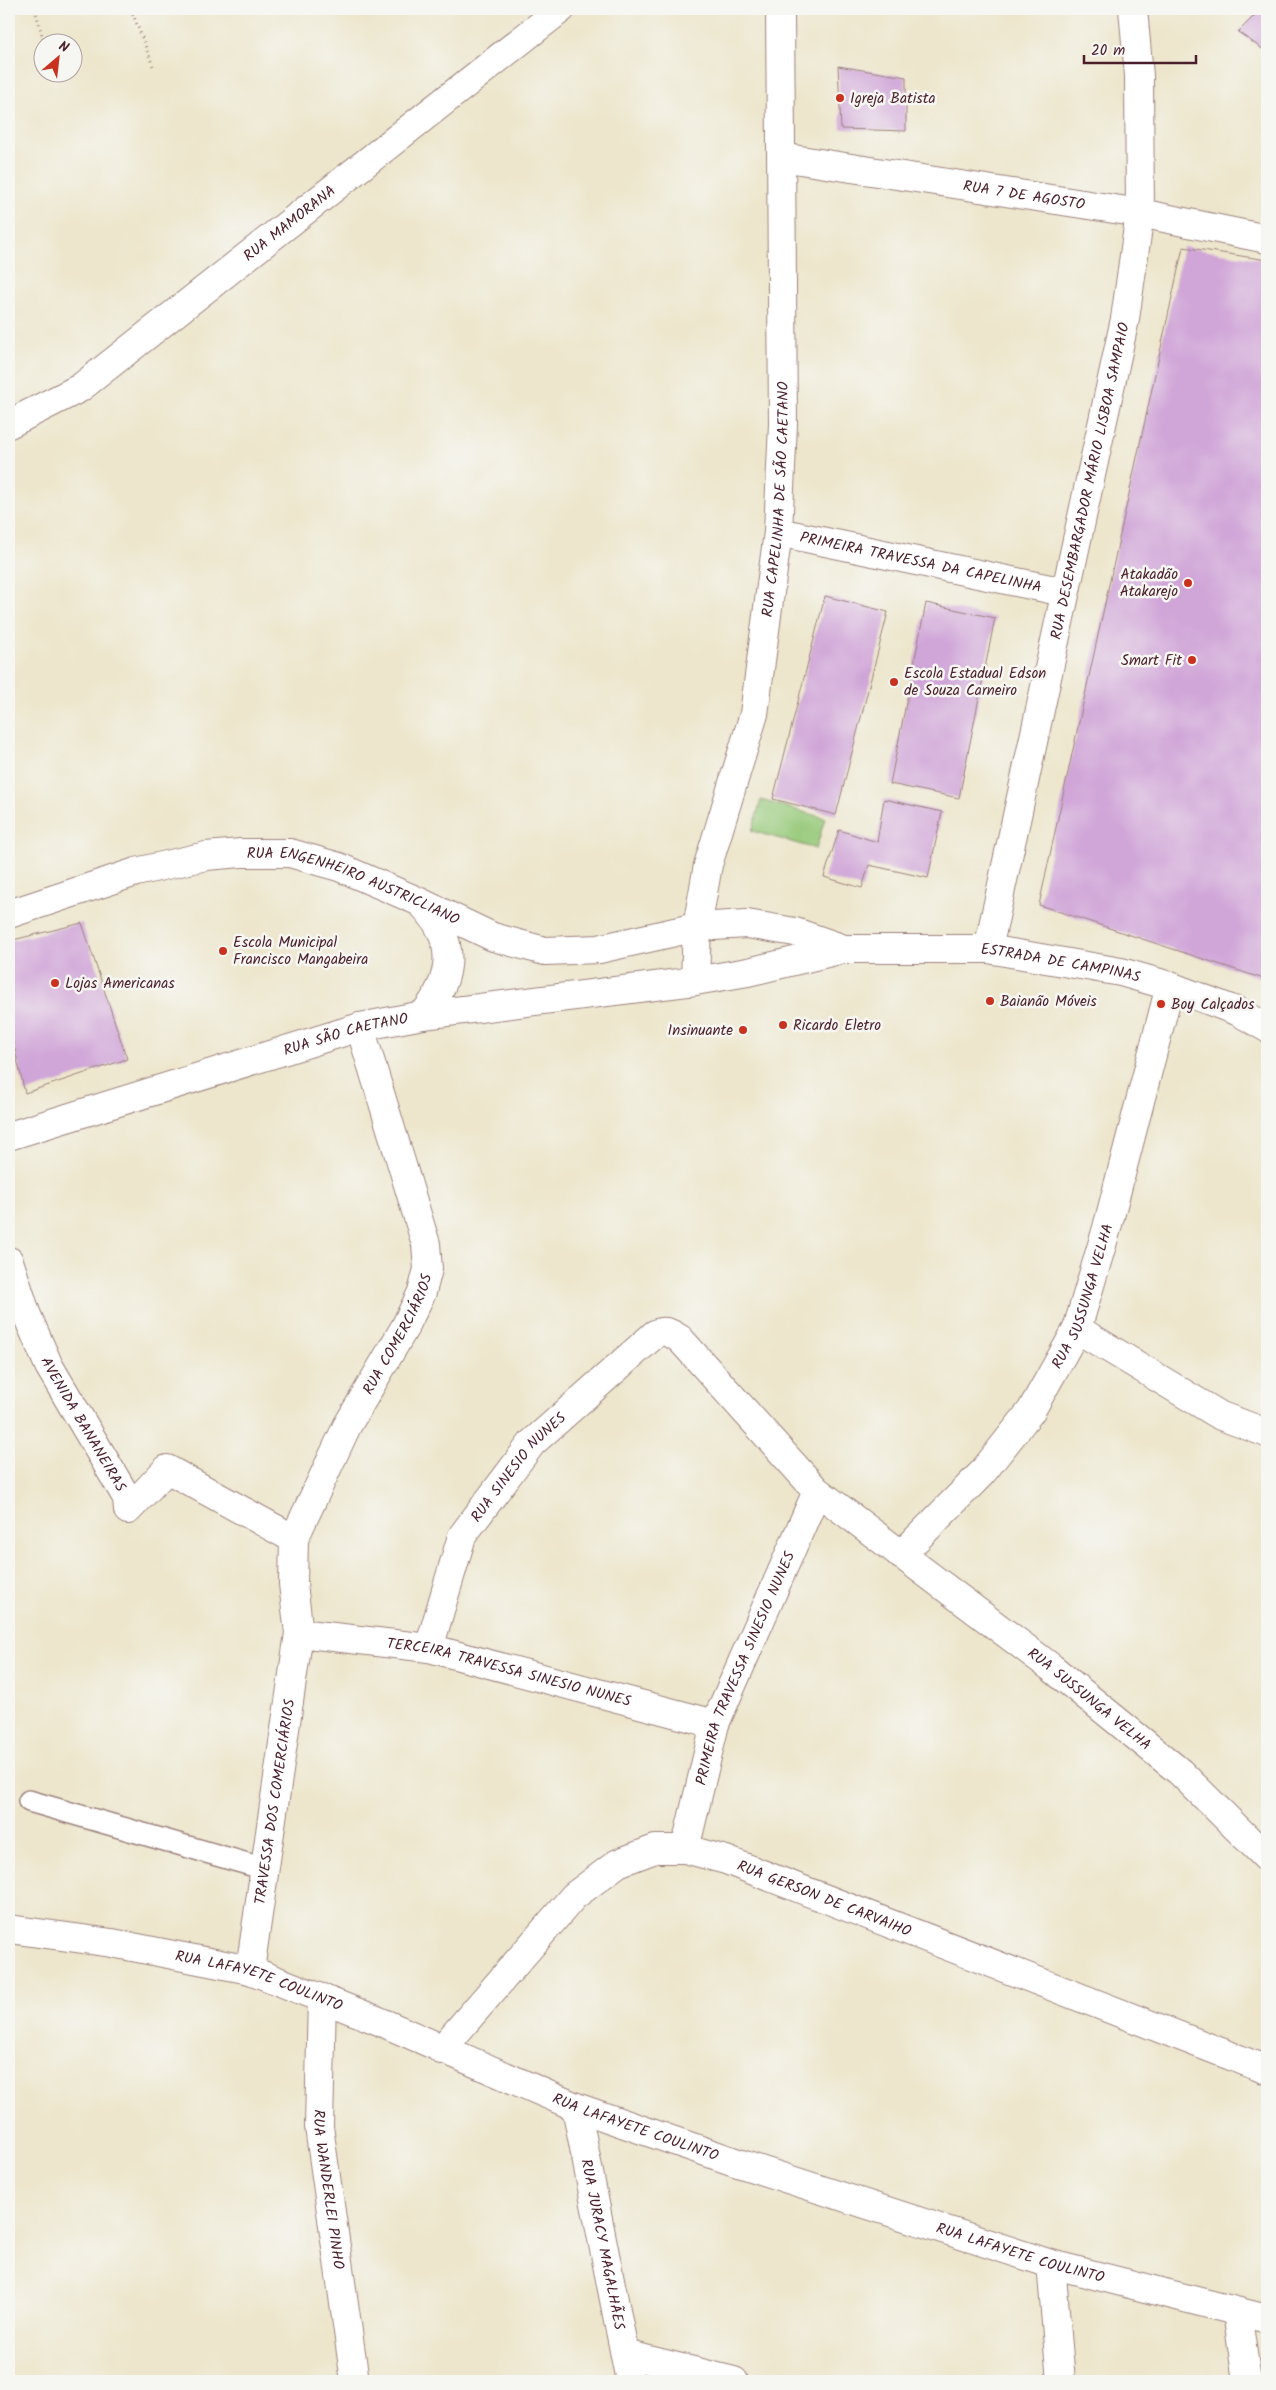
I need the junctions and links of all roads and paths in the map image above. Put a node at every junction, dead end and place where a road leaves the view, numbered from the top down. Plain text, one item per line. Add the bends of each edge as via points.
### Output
1 (36, 9) edge
2 (131, 9) edge
3 (561, 9) edge
4 (780, 9) edge
5 (1133, 9) edge
6 (42, 32) edge
7 (153, 66) dead end
8 (781, 156) junction
9 (1140, 213) junction
10 (1267, 239) edge
11 (9, 424) edge
12 (778, 532) junction
13 (1064, 592) junction
14 (420, 902) junction
15 (9, 914) edge
16 (697, 927) junction
17 (844, 949) junction
18 (988, 949) junction
19 (695, 981) junction
20 (1170, 986) junction
21 (424, 1015) junction
22 (360, 1027) junction
23 (1267, 1028) edge
24 (9, 1136) edge
25 (9, 1261) edge
26 (1076, 1329) junction
27 (670, 1333) joint
28 (1256, 1429) edge
29 (817, 1491) junction
30 (294, 1539) junction
31 (901, 1555) junction
32 (299, 1634) junction
33 (429, 1648) junction
34 (715, 1724) junction
35 (29, 1802) dead end
36 (685, 1849) junction
37 (1267, 1858) edge
38 (265, 1869) junction
39 (9, 1929) edge
40 (250, 1970) junction
41 (322, 1998) junction
42 (441, 2050) junction
43 (1267, 2070) edge
44 (576, 2107) junction
45 (1051, 2264) junction
46 (1237, 2312) junction
47 (1267, 2319) edge
48 (625, 2354) junction
49 (355, 2381) edge
50 (630, 2381) edge
51 (734, 2381) edge
52 (1062, 2381) edge
53 (1247, 2381) edge

1 - 6 path
2 - 7 path
3 - 11 street, RUA MAMORANA via 80,388
4 - 8 street, RUA CAPELINHA DE SÃO CAETANO
5 - 9 street, RUA DESEMBARGADOR MÁRIO LISBOA SAMPAIO via 1139,76
8 - 9 street, RUA 7 DE AGOSTO
8 - 12 street, RUA CAPELINHA DE SÃO CAETANO via 783,424
9 - 10 street, RUA 7 DE AGOSTO
9 - 13 street, RUA DESEMBARGADOR MÁRIO LISBOA SAMPAIO via 1125,319
12 - 13 street, PRIMEIRA TRAVESSA DA CAPELINHA
12 - 16 street, RUA CAPELINHA DE SÃO CAETANO via 754,714 708,865
13 - 18 street, RUA DESEMBARGADOR MÁRIO LISBOA SAMPAIO
14 - 15 street, RUA ENGENHEIRO AUSTRICLIANO via 315,860 290,854 241,853 206,856 136,872
14 - 16 street, RUA ENGENHEIRO AUSTRICLIANO via 493,937 545,951 599,949
14 - 21 street via 442,931 448,967 444,985
16 - 17 street, ESTRADA DE CAMPINAS via 748,924 795,932
16 - 19 street, RUA CAPELINHA DE SÃO CAETANO
17 - 18 street, ESTRADA DE CAMPINAS
17 - 19 street, ESTRADA DE CAMPINAS
18 - 20 street, ESTRADA DE CAMPINAS via 1121,972
19 - 21 street, RUA SÃO CAETANO
20 - 23 street, ESTRADA DE CAMPINAS via 1238,1012
20 - 26 street, RUA SUSSUNGA VELHA via 1107,1228
21 - 22 street, RUA SÃO CAETANO
22 - 24 street, RUA SÃO CAETANO
22 - 30 street, RUA COMERCIÁRIOS via 426,1244 428,1269 422,1292 405,1327 347,1426
25 - 30 street, AVENIDA BANANEIRAS via 26,1313 49,1366 127,1498 128,1510 167,1469
26 - 28 street via 1221,1416
26 - 31 street, RUA SUSSUNGA VELHA via 1032,1411 982,1473
27 - 29 street, RUA SUSSUNGA VELHA via 680,1339
27 - 33 street, RUA SINESIO NUNES via 661,1331 655,1334 532,1444 462,1536
29 - 31 street, RUA SUSSUNGA VELHA
29 - 34 street, PRIMEIRA TRAVESSA SINESIO NUNES
30 - 32 street, RUA COMERCIÁRIOS via 293,1584
31 - 37 street, RUA SUSSUNGA VELHA via 1052,1668 1180,1772
32 - 33 street, TERCEIRA TRAVESSA SINESIO NUNES
32 - 38 street, TRAVESSA DOS COMERCIÁRIOS
33 - 34 street, TERCEIRA TRAVESSA SINESIO NUNES
34 - 36 street, PRIMEIRA TRAVESSA SINESIO NUNES
35 - 38 lane
36 - 42 street, RUA GERSON DE CARVAIHO via 655,1849 618,1863 574,1896
36 - 43 street, RUA GERSON DE CARVAIHO via 726,1860
38 - 40 street, TRAVESSA DOS COMERCIÁRIOS
39 - 40 street, RUA LAFAYETE COULINTO via 112,1943
40 - 41 street, RUA LAFAYETE COULINTO
41 - 42 street, RUA LAFAYETE COULINTO
41 - 49 street, RUA WANDERLEI PINHO via 319,2127
42 - 44 street, RUA LAFAYETE COULINTO
44 - 45 street, RUA LAFAYETE COULINTO
44 - 48 street, RUA JURACY MAGALHÃES
45 - 46 street, RUA LAFAYETE COULINTO
45 - 52 street
46 - 47 street, RUA LAFAYETE COULINTO
46 - 53 street
48 - 50 street, RUA JURACY MAGALHÃES
48 - 51 street

